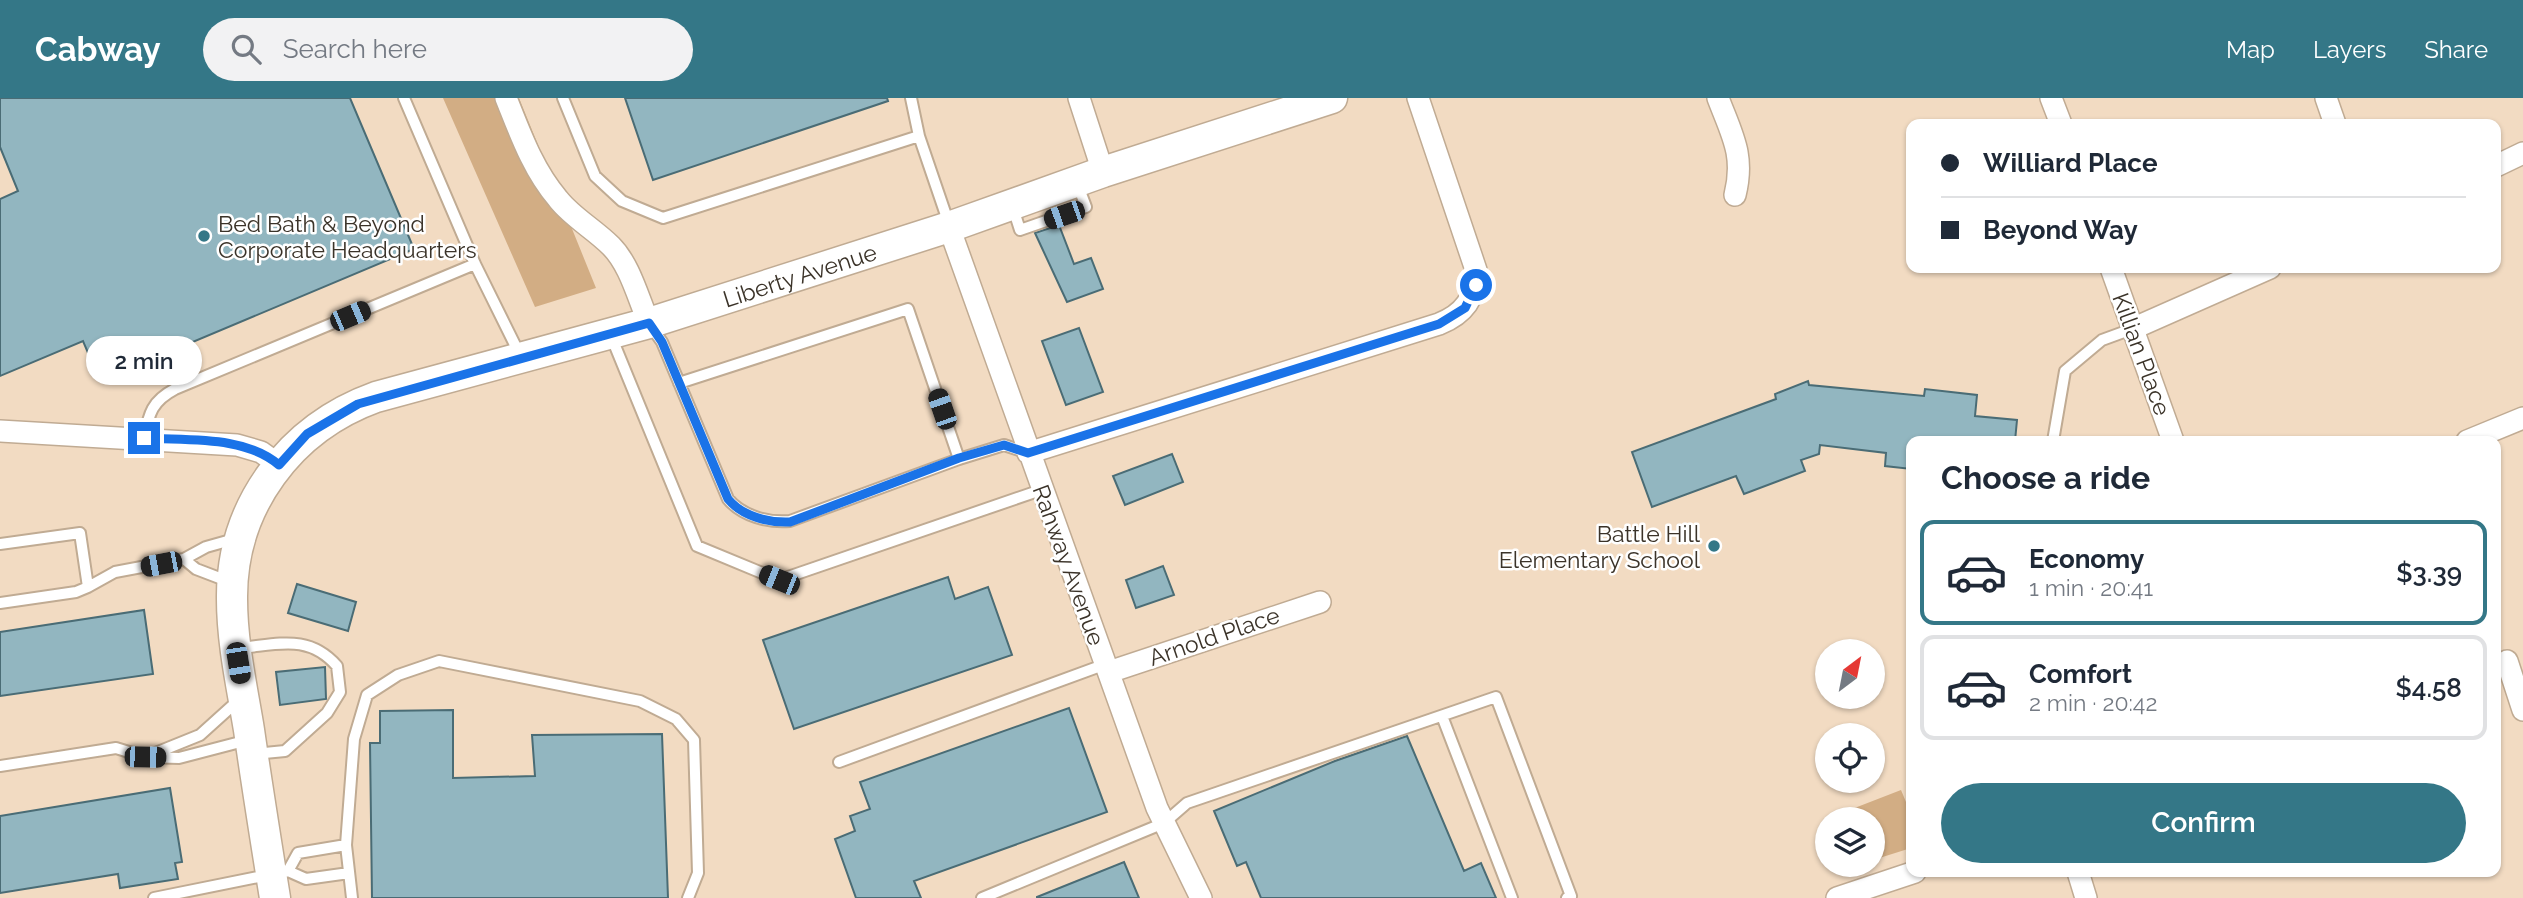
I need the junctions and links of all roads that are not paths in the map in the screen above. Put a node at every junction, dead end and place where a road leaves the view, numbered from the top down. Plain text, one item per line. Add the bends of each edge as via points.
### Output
1 (404, 98) edge
2 (506, 98) edge
3 (563, 98) edge
4 (911, 98) edge
5 (1079, 98) edge
6 (1418, 98) edge
7 (1718, 98) edge
8 (2051, 98) edge
9 (2326, 98) edge
10 (1323, 100) edge
11 (2058, 119) edge
12 (2333, 119) edge
13 (919, 136) junction
14 (2523, 153) edge
15 (2501, 164) edge
16 (1090, 177) junction
17 (1735, 195) dead end
18 (949, 227) junction
19 (475, 264) junction
20 (2113, 273) edge
21 (2259, 273) edge
22 (649, 323) junction
23 (2132, 329) junction
24 (610, 334) junction
25 (521, 358) junction
26 (679, 383) junction
27 (2523, 418) edge
28 (0, 431) edge
29 (2054, 436) edge
30 (2171, 436) edge
31 (2479, 436) edge
32 (144, 438) junction
33 (1028, 453) junction
34 (959, 458) junction
35 (279, 465) junction
36 (1041, 490) junction
37 (240, 537) junction
38 (0, 544) edge
39 (184, 559) junction
40 (233, 584) junction
41 (88, 587) junction
42 (1320, 601) dead end
43 (0, 603) edge
44 (236, 648) junction
45 (2508, 661) edge
46 (1107, 668) junction
47 (243, 696) junction
48 (2523, 710) edge
49 (1442, 716) junction
50 (251, 747) junction
51 (145, 757) junction
52 (839, 762) dead end
53 (0, 766) edge
54 (1164, 823) junction
55 (346, 845) junction
56 (349, 873) junction
57 (1906, 875) edge
58 (2079, 877) edge
59 (278, 882) edge
60 (1841, 897) edge
61 (154, 898) edge
62 (352, 898) edge
63 (688, 898) edge
64 (982, 898) edge
65 (1201, 898) edge
66 (1512, 898) edge
67 (1567, 898) edge
68 (2085, 898) edge

1 - 19 lane
2 - 22 street via 545,181 559,200 613,248
3 - 13 lane via 595,176 622,201 663,218
4 - 13 lane
5 - 16 street
6 - 33 street via 1476,270 1476,285 1465,308 1439,324
7 - 17 street via 1740,153
8 - 11 street
9 - 12 street
10 - 16 street, Liberty Avenue
13 - 18 lane
14 - 15 street
16 - 18 street, Liberty Avenue
18 - 22 street, Liberty Avenue
18 - 33 street, Rahway Avenue
19 - 25 lane
19 - 32 lane via 175,389 150,409
20 - 23 street, Killian Place
21 - 23 street
22 - 24 street, Liberty Avenue
22 - 26 lane
23 - 29 lane via 2102,340 2065,371
23 - 30 street, Killian Place
24 - 25 street, Liberty Avenue
24 - 36 lane via 697,546 779,580
25 - 35 street, Liberty Avenue via 358,404 307,434
26 - 34 lane via 728,499 737,510 775,522 790,522
26 - 34 lane via 908,309
27 - 31 street
28 - 32 street
32 - 35 street via 244,446
33 - 34 lane via 1004,445
33 - 36 street, Rahway Avenue
35 - 37 street, Liberty Avenue via 252,506
36 - 46 street, Rahway Avenue
37 - 39 lane
37 - 40 street, Liberty Avenue
38 - 41 lane via 80,533
39 - 40 lane
39 - 41 lane via 115,572
40 - 44 street, Liberty Avenue
41 - 43 lane
42 - 46 street, Arnold Place
44 - 47 street, Liberty Avenue
44 - 50 lane via 304,643 318,648 337,666 340,692 327,713 285,751
45 - 48 street
46 - 52 lane
46 - 54 street, Rahway Avenue
47 - 50 street, Liberty Avenue
47 - 51 lane via 200,735
49 - 54 lane via 1187,803
49 - 66 lane
49 - 67 lane via 1496,697 1571,896
50 - 51 lane via 179,758
50 - 59 street, Liberty Avenue
51 - 53 lane via 116,748
54 - 64 lane
54 - 65 street, Rahway Avenue
55 - 56 lane
55 - 59 lane via 298,853
55 - 63 lane via 354,739 367,695 398,675 439,661 640,701 676,719 694,740 698,873
56 - 59 lane
56 - 62 lane
57 - 60 street
58 - 68 street
59 - 61 lane

